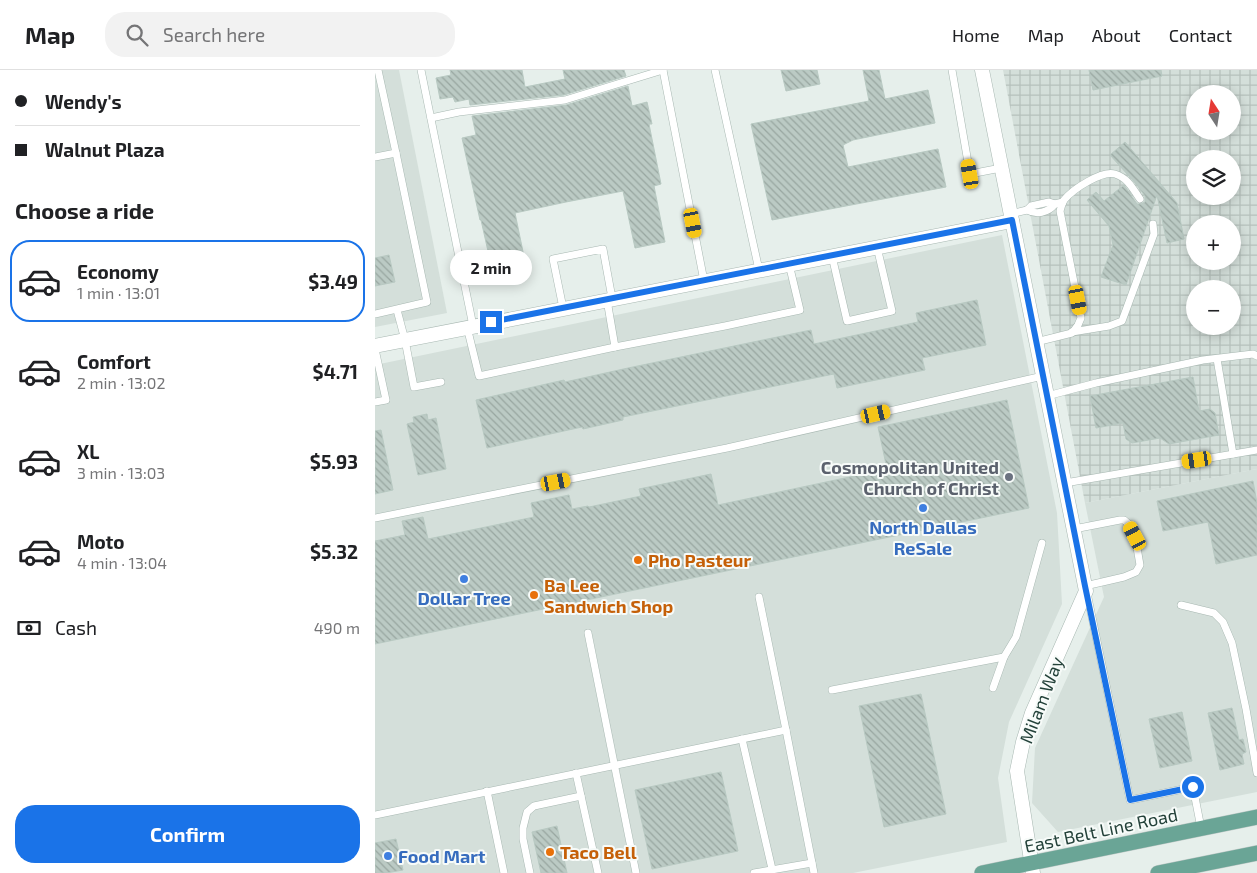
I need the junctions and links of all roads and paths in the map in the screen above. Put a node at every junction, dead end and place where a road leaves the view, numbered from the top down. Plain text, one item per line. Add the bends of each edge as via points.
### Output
1 (378, 70) edge
2 (421, 70) edge
3 (663, 70) edge
4 (715, 70) edge
5 (952, 70) edge
6 (982, 70) edge
7 (431, 118) junction
8 (396, 153) junction
9 (375, 157) edge
10 (1001, 168) junction
11 (1140, 199) dead end
12 (1063, 202) junction
13 (1011, 217) junction
14 (1153, 224) dead end
15 (877, 247) junction
16 (832, 256) junction
17 (789, 264) junction
18 (759, 270) junction
19 (704, 281) junction
20 (609, 299) junction
21 (563, 308) junction
22 (397, 310) junction
23 (375, 314) edge
24 (470, 326) junction
25 (1072, 332) junction
26 (405, 340) junction
27 (1036, 342) junction
28 (375, 347) edge
29 (615, 347) junction
30 (1257, 356) edge
31 (1217, 358) junction
32 (1043, 376) junction
33 (441, 382) dead end
34 (1047, 396) junction
35 (375, 402) edge
36 (1257, 450) edge
37 (1233, 454) junction
38 (1065, 483) junction
39 (375, 518) edge
40 (1074, 529) junction
41 (1042, 543) dead end
42 (1086, 589) junction
43 (759, 597) dead end
44 (1181, 605) dead end
45 (588, 633) dead end
46 (1004, 657) junction
47 (993, 688) dead end
48 (832, 690) dead end
49 (786, 730) junction
50 (742, 739) junction
51 (615, 765) junction
52 (576, 773) junction
53 (1257, 773) edge
54 (487, 792) junction
55 (581, 796) junction
56 (375, 814) edge
57 (1257, 817) edge
58 (1201, 828) junction
59 (1257, 853) edge
60 (812, 863) junction
61 (1032, 868) edge
62 (772, 870) junction
63 (1192, 870) edge
64 (504, 873) edge
65 (530, 873) edge
66 (597, 873) edge
67 (636, 873) edge
68 (754, 873) edge
69 (814, 873) edge
70 (982, 873) edge
71 (1158, 873) edge

1 - 8 lane
2 - 7 lane
3 - 7 lane via 565,100
3 - 19 lane
4 - 18 lane
5 - 10 lane via 970,174
6 - 10 street
7 - 24 lane
8 - 9 lane
8 - 22 lane via 427,302
10 - 13 street
11 - 12 lane via 1127,180 1114,173 1099,176 1074,190
12 - 13 lane via 1031,206
12 - 25 lane via 1060,211 1081,318
13 - 15 street
13 - 27 street
14 - 25 lane via 1154,234 1122,321
15 - 16 street
15 - 16 lane via 892,311 847,321
16 - 17 street
17 - 18 street
17 - 29 lane via 800,310
18 - 19 street
19 - 20 street
20 - 21 street
20 - 21 lane via 603,250 553,259
20 - 29 lane
21 - 24 street
22 - 23 lane
22 - 26 lane
24 - 26 street
24 - 29 lane via 479,376
25 - 27 lane
26 - 28 street
26 - 33 lane via 414,387
27 - 32 street
28 - 35 lane via 386,400
30 - 31 lane
31 - 34 lane
31 - 37 lane
32 - 34 street
32 - 39 lane via 727,448
34 - 38 street
36 - 37 lane
37 - 38 lane
38 - 40 street
40 - 42 street
40 - 42 lane via 1124,520 1135,536 1139,565 1136,572
41 - 46 lane via 1016,638
42 - 58 lane via 1130,800 1193,787
42 - 61 street, Milam Way via 1032,713 1017,771
43 - 49 lane
44 - 53 lane via 1214,613 1223,622 1232,643
45 - 51 lane
46 - 47 lane
46 - 48 lane
49 - 50 lane
49 - 60 lane
50 - 51 lane
50 - 62 lane
51 - 52 lane
51 - 67 lane
52 - 54 lane
52 - 55 lane
54 - 56 lane
54 - 64 lane
55 - 65 lane via 534,806 527,812 523,839
55 - 66 lane
57 - 58 main road, East Belt Line Road
58 - 61 main road, East Belt Line Road
59 - 63 main road
60 - 62 lane
60 - 69 lane
61 - 70 main road, East Belt Line Road
62 - 68 lane
63 - 71 main road

